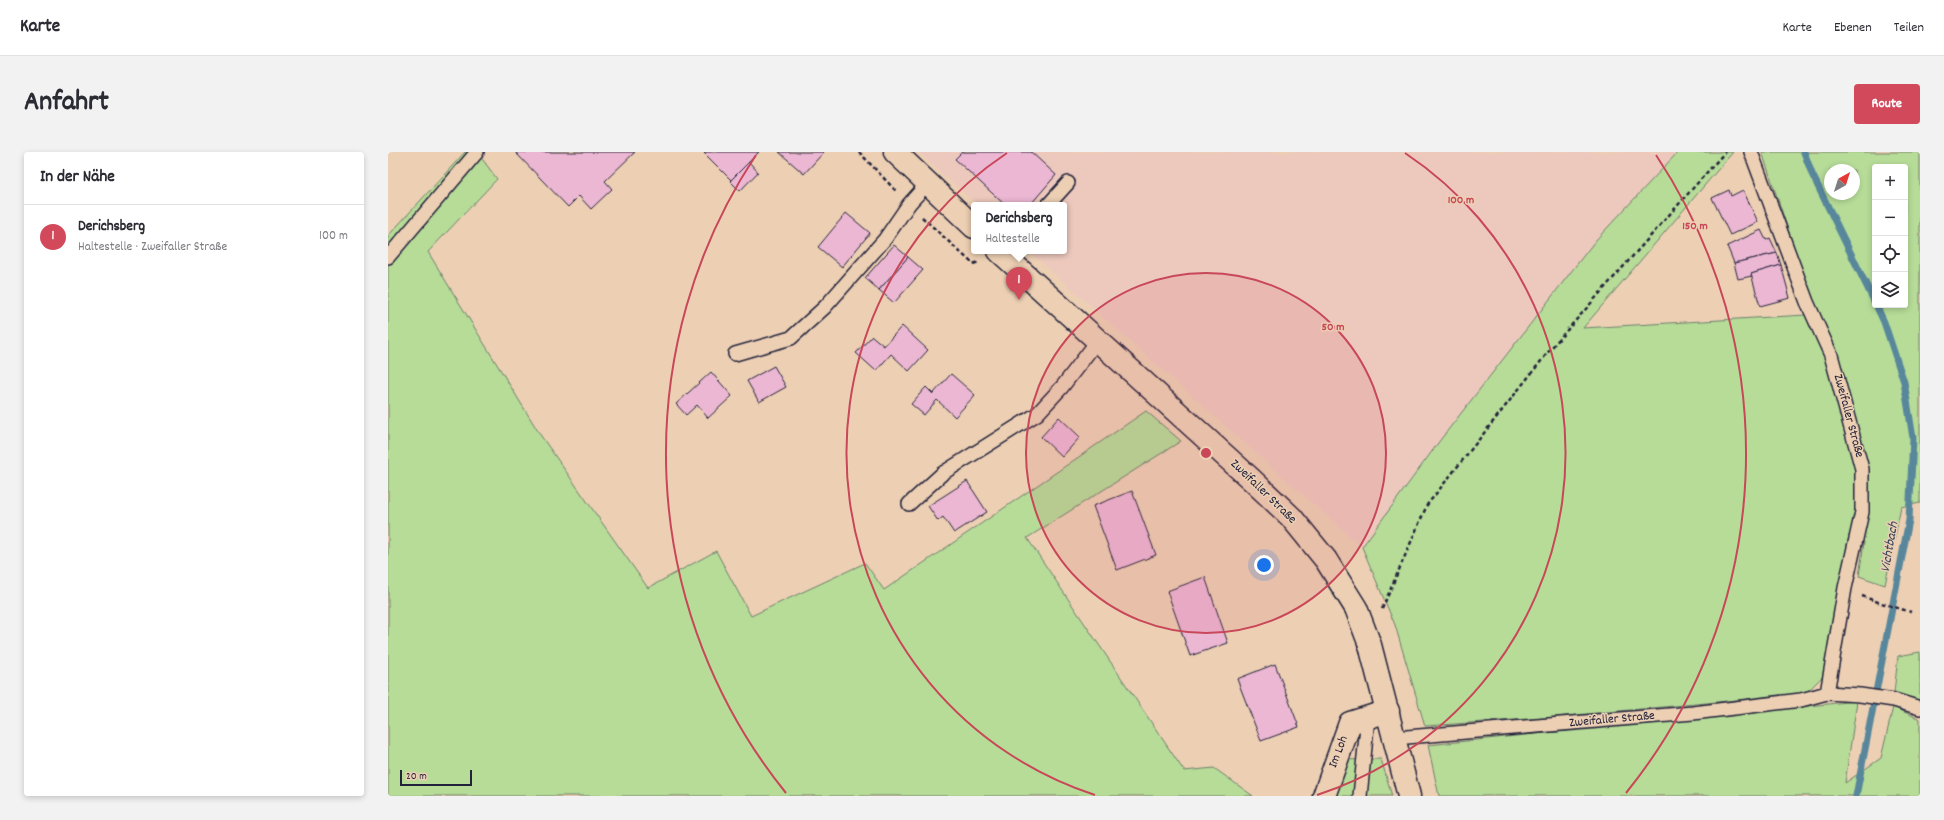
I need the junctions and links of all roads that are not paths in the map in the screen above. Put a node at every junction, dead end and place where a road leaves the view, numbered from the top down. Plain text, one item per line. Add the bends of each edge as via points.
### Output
1 (477, 152) edge
2 (895, 152) edge
3 (1751, 152) edge
4 (1068, 183) dead end
5 (928, 184) junction
6 (1051, 202) edge
7 (971, 225) edge
8 (1005, 254) edge
9 (388, 257) edge
10 (1098, 340) junction
11 (735, 354) dead end
12 (909, 504) dead end
13 (1827, 693) junction
14 (1920, 708) edge
15 (1378, 714) junction
16 (1395, 738) junction
17 (1324, 796) edge
18 (1360, 796) edge
19 (1409, 796) edge

1 - 9 lane
2 - 5 main road
3 - 13 lane, Zweifaller Straße via 1807,302 1831,355 1862,469 1862,512 1845,588
4 - 6 lane
5 - 7 main road
5 - 11 lane via 908,204 880,245 825,307 791,338
8 - 10 main road, Zweifaller Straße
10 - 12 lane via 1062,387 1037,414 943,473
10 - 15 main road, Zweifaller Straße via 1291,517 1326,560 1356,608 1370,645
13 - 14 lane, Zweifaller Straße via 1894,700
13 - 16 lane, Zweifaller Straße via 1801,700 1693,712
15 - 16 main road, Zweifaller Straße
15 - 17 main road, Im Loh via 1350,723
15 - 18 lane
16 - 19 main road, Zweifaller Straße

